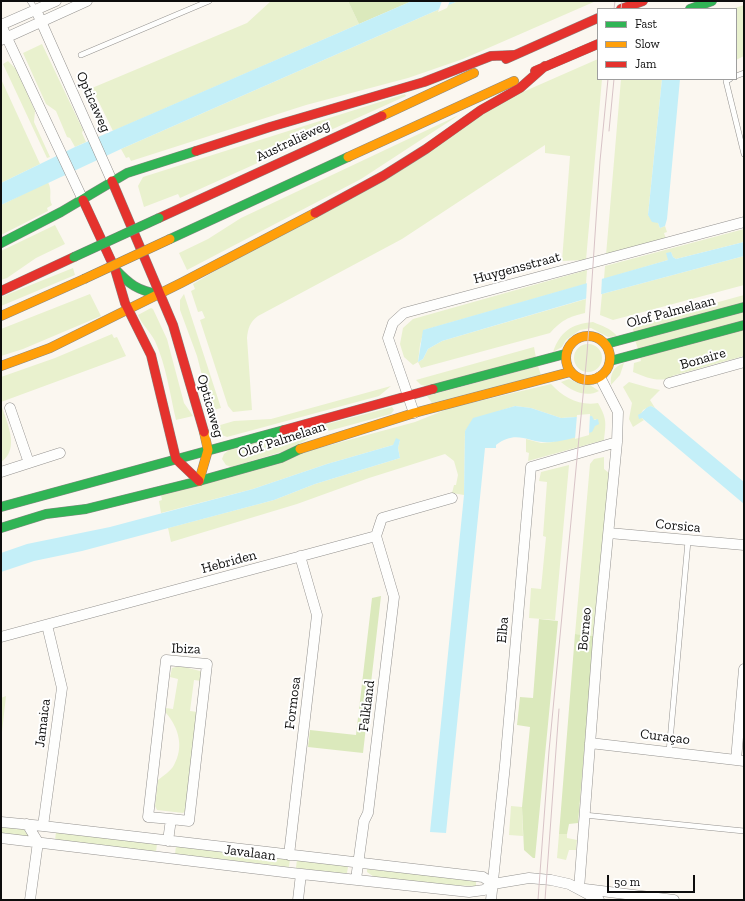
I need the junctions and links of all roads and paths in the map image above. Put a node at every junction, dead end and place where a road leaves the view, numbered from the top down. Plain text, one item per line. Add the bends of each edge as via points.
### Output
1 (30, 1) edge
2 (56, 1) edge
3 (87, 1) edge
4 (209, 1) edge
5 (643, 1) edge
6 (712, 1) edge
7 (624, 8) edge
8 (693, 8) edge
9 (36, 10) junction
10 (597, 18) edge
11 (41, 22) junction
12 (1, 25) edge
13 (4, 39) edge
14 (597, 44) edge
15 (514, 55) junction
16 (81, 56) dead end
17 (545, 66) junction
18 (728, 80) edge
19 (744, 154) edge
20 (112, 181) junction
21 (83, 200) junction
22 (744, 222) edge
23 (1, 243) edge
24 (115, 269) junction
25 (1, 291) edge
26 (159, 294) junction
27 (744, 307) edge
28 (128, 309) junction
29 (1, 316) edge
30 (744, 326) edge
31 (606, 344) junction
32 (565, 354) junction
33 (610, 361) junction
34 (744, 362) edge
35 (1, 366) edge
36 (570, 372) junction
37 (600, 377) junction
38 (669, 383) dead end
39 (408, 396) junction
40 (10, 408) dead end
41 (414, 413) junction
42 (617, 442) junction
43 (208, 450) junction
44 (60, 453) dead end
45 (176, 459) junction
46 (29, 463) junction
47 (1, 472) edge
48 (199, 481) junction
49 (452, 498) dead end
50 (1, 507) edge
51 (1, 528) edge
52 (609, 533) junction
53 (376, 536) junction
54 (688, 541) junction
55 (744, 545) edge
56 (300, 556) junction
57 (47, 625) junction
58 (1, 637) edge
59 (744, 669) edge
60 (590, 743) junction
61 (669, 752) junction
62 (740, 761) edge
63 (584, 816) junction
64 (171, 819) junction
65 (1, 822) edge
66 (27, 824) junction
67 (43, 826) junction
68 (744, 831) edge
69 (1, 838) edge
70 (168, 841) junction
71 (38, 842) junction
72 (289, 855) junction
73 (359, 863) junction
74 (301, 874) junction
75 (356, 879) junction
76 (493, 884) junction
77 (579, 889) junction
78 (640, 898) edge
79 (30, 900) edge
80 (298, 900) edge
81 (491, 900) edge
82 (599, 900) edge
83 (674, 900) edge

1 - 9 lane
2 - 9 street
3 - 11 street
4 - 16 lane
5 - 7 main road
6 - 8 main road
9 - 11 street, Opticaweg
9 - 12 street
10 - 15 main road, Australiëweg
11 - 13 street
11 - 20 street, Opticaweg
12 - 13 street
13 - 21 street
14 - 17 main road
15 - 20 main road via 491,56 424,82 256,132 127,173
15 - 25 main road, Australiëweg, bridge
17 - 26 main road via 520,88 481,110 383,176
17 - 29 main road, bridge
18 - 19 lane via 726,81
20 - 21 main road
20 - 26 main road, Opticaweg
21 - 23 main road
21 - 24 main road
22 - 39 street, Huygensstraat via 404,313 393,323 388,338
24 - 26 main road via 130,285 144,292
24 - 28 main road
26 - 28 main road
26 - 43 main road, Opticaweg via 173,325
27 - 31 main road, Olof Palmelaan
28 - 35 main road via 50,348
28 - 45 main road via 150,355
30 - 33 main road
31 - 32 main road via 596,337 585,335 574,340
31 - 33 main road
32 - 36 main road
32 - 39 main road, Olof Palmelaan
33 - 37 main road via 607,370
34 - 38 street, Bonaire
36 - 37 main road via 584,380
36 - 41 main road, Olof Palmelaan
37 - 42 street, Borneo via 618,412
39 - 41 street, Huygensstraat
39 - 43 main road, Olof Palmelaan
40 - 46 street
41 - 48 main road, Olof Palmelaan via 334,437 281,458
42 - 52 street, Borneo
42 - 76 street, Elba via 531,467
43 - 45 main road, Olof Palmelaan
43 - 48 main road, Opticaweg
44 - 46 street
45 - 48 main road
45 - 50 main road, Olof Palmelaan
46 - 47 street
48 - 51 main road, Olof Palmelaan via 86,509 46,514
49 - 53 street via 382,518
52 - 54 street, Corsica
52 - 60 street, Borneo
53 - 56 street, Hebriden
53 - 73 street, Falkland via 394,597 368,813 364,821
54 - 55 street, Corsica
54 - 61 lane
56 - 57 street, Hebriden
56 - 72 street, Formosa via 317,615
57 - 58 street, Hebriden
57 - 67 street, Jamaica via 62,688
59 - 62 street
60 - 61 street, Curaçao
60 - 63 street, Borneo
61 - 62 street, Curaçao
63 - 68 lane
63 - 77 street, Borneo
64 - 64 street, Ibiza via 189,821 207,664 166,660 148,817
64 - 70 street
65 - 66 street, Javalaan
66 - 67 street, Javalaan
66 - 71 street
67 - 70 street, Javalaan
69 - 71 street, Javalaan
70 - 72 street, Javalaan
71 - 74 street, Javalaan
71 - 79 street
72 - 73 street, Javalaan
73 - 75 street, Falkland
73 - 76 street, Javalaan via 483,877
74 - 75 street, Javalaan
74 - 80 street
75 - 76 street, Javalaan via 469,892 484,890
76 - 77 street, Javalaan via 529,878 561,882
76 - 81 street
77 - 78 street, Javalaan
77 - 82 street, Javalaan
78 - 83 street, Javalaan

